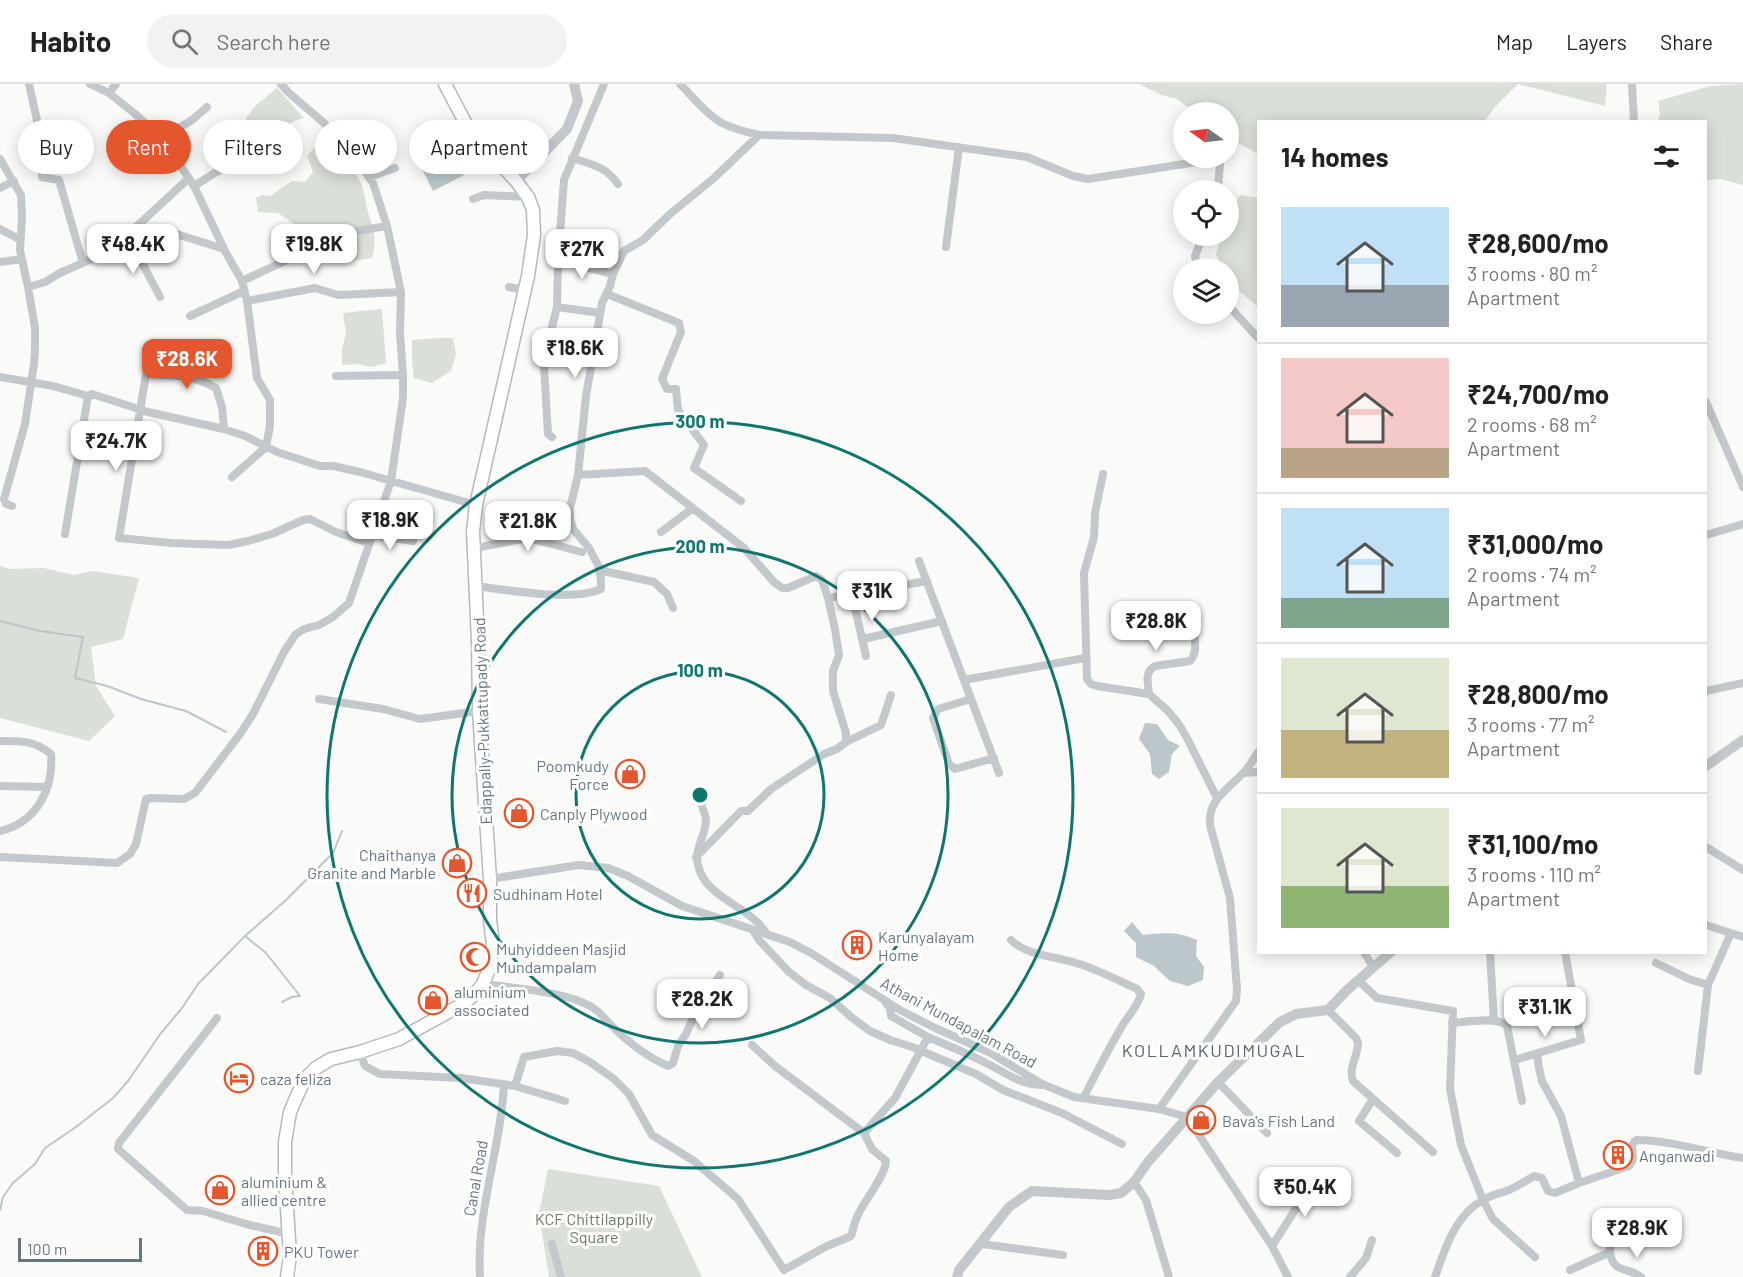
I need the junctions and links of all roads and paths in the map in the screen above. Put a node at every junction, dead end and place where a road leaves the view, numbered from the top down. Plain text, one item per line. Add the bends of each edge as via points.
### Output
1 (29, 84) edge
2 (90, 84) edge
3 (116, 84) edge
4 (281, 84) edge
5 (445, 84) edge
6 (574, 84) edge
7 (604, 84) edge
8 (680, 84) edge
9 (1632, 84) edge
10 (109, 93) junction
11 (207, 107) dead end
12 (141, 120) edge
13 (1634, 120) edge
14 (191, 121) edge
15 (759, 135) junction
16 (959, 147) junction
17 (572, 158) junction
18 (0, 159) edge
19 (186, 174) edge
20 (207, 174) edge
21 (378, 174) edge
22 (369, 177) junction
23 (1219, 180) edge
24 (14, 181) junction
25 (516, 181) junction
26 (192, 182) junction
27 (618, 184) dead end
28 (0, 189) edge
29 (528, 197) junction
30 (473, 199) dead end
31 (387, 226) junction
32 (0, 229) edge
33 (170, 232) dead end
34 (19, 239) junction
35 (118, 242) junction
36 (946, 247) dead end
37 (224, 249) junction
38 (22, 260) junction
39 (558, 260) junction
40 (0, 262) edge
41 (83, 263) junction
42 (613, 274) junction
43 (242, 281) junction
44 (28, 287) junction
45 (509, 287) dead end
46 (525, 290) junction
47 (244, 291) junction
48 (401, 292) junction
49 (606, 294) junction
50 (160, 297) dead end
51 (246, 301) junction
52 (557, 307) junction
53 (600, 313) junction
54 (190, 316) dead end
55 (1239, 317) edge
56 (1257, 337) edge
57 (403, 375) junction
58 (336, 376) dead end
59 (0, 377) edge
60 (32, 382) junction
61 (88, 396) junction
62 (1707, 404) edge
63 (139, 409) junction
64 (224, 429) junction
65 (552, 437) dead end
66 (266, 447) junction
67 (1103, 474) dead end
68 (578, 475) junction
69 (232, 477) dead end
70 (391, 481) junction
71 (1743, 488) edge
72 (741, 501) dead end
73 (476, 505) junction
74 (12, 506) dead end
75 (693, 508) junction
76 (1743, 524) edge
77 (662, 532) dead end
78 (65, 534) dead end
79 (1707, 535) edge
80 (370, 539) junction
81 (413, 541) dead end
82 (475, 548) junction
83 (582, 552) dead end
84 (920, 561) dead end
85 (600, 570) junction
86 (927, 581) junction
87 (477, 586) junction
88 (852, 595) junction
89 (828, 598) junction
90 (673, 608) dead end
91 (1191, 619) dead end
92 (942, 621) junction
93 (863, 639) junction
94 (866, 656) dead end
95 (1085, 658) junction
96 (964, 680) junction
97 (1743, 683) edge
98 (1707, 692) edge
99 (1149, 694) junction
100 (891, 695) dead end
101 (319, 699) dead end
102 (971, 699) junction
103 (478, 711) junction
104 (1743, 740) edge
105 (0, 741) edge
106 (846, 742) junction
107 (1257, 754) edge
108 (994, 758) junction
109 (1707, 765) edge
110 (1257, 772) edge
111 (999, 773) dead end
112 (1244, 773) junction
113 (0, 786) edge
114 (47, 787) junction
115 (1217, 798) junction
116 (702, 806) dead end
117 (0, 831) edge
118 (1707, 848) edge
119 (0, 857) edge
120 (696, 857) junction
121 (1743, 870) edge
122 (490, 879) junction
123 (1707, 926) edge
124 (753, 930) junction
125 (766, 933) junction
126 (1731, 933) junction
127 (1743, 937) edge
128 (1011, 940) dead end
129 (1365, 954) edge
130 (1389, 954) edge
131 (1490, 954) edge
132 (1565, 954) edge
133 (1656, 963) dead end
134 (1373, 967) junction
135 (720, 975) dead end
136 (1358, 980) junction
137 (483, 984) junction
138 (1708, 985) junction
139 (885, 1001) junction
140 (1328, 1010) junction
141 (217, 1018) dead end
142 (1494, 1021) junction
143 (1452, 1023) junction
144 (928, 1037) junction
145 (752, 1045) dead end
146 (920, 1051) junction
147 (360, 1052) junction
148 (1537, 1054) junction
149 (1515, 1059) junction
150 (1698, 1071) dead end
151 (1218, 1082) junction
152 (504, 1084) junction
153 (1042, 1084) junction
154 (515, 1086) junction
155 (1084, 1097) junction
156 (1373, 1099) junction
157 (565, 1101) dead end
158 (1522, 1101) dead end
159 (1158, 1109) junction
160 (1187, 1118) junction
161 (864, 1132) junction
162 (1267, 1133) dead end
163 (1122, 1144) dead end
164 (1432, 1152) dead end
165 (1397, 1153) dead end
166 (1743, 1158) edge
167 (1316, 1177) dead end
168 (1134, 1182) junction
169 (1579, 1183) junction
170 (1483, 1200) junction
171 (1605, 1220) dead end
172 (289, 1234) junction
173 (1372, 1240) dead end
174 (552, 1244) dead end
175 (982, 1244) junction
176 (1272, 1246) junction
177 (1610, 1252) junction
178 (1063, 1255) dead end
179 (1536, 1257) dead end
180 (1570, 1270) dead end
181 (287, 1277) edge
182 (480, 1277) edge
183 (561, 1277) edge
184 (957, 1277) edge
185 (1169, 1277) edge
186 (1288, 1277) edge
187 (1350, 1277) edge
188 (1435, 1277) edge
189 (1641, 1277) edge

1 - 41 street via 40,134 42,177 59,180
2 - 10 street
3 - 10 street
4 - 22 street via 324,123
5 - 25 main road, Edappally-Pukkattupady Road via 466,124
6 - 25 street via 578,101 567,129
7 - 17 street
8 - 15 street via 722,123
9 - 13 street
10 - 12 street
11 - 14 street
15 - 16 street via 893,138
15 - 42 street via 643,240 624,251
16 - 23 street via 1027,158 1088,178 1215,159 1220,162
16 - 36 street
17 - 27 street via 610,173
17 - 39 street via 564,180
18 - 24 street
19 - 26 street
20 - 26 street
21 - 22 street
22 - 31 street
24 - 28 street
24 - 34 street via 22,205
25 - 29 main road, Edappally-Pukkattupady Road
26 - 35 street
26 - 37 street
29 - 30 street via 484,195
29 - 46 main road, Edappally-Pukkattupady Road via 534,235
31 - 43 street via 345,233
31 - 48 street
32 - 34 street
33 - 37 street
34 - 38 street
35 - 41 street
35 - 50 street via 140,259
37 - 43 street
38 - 40 street
38 - 44 street
39 - 42 street
39 - 52 street
41 - 44 street
42 - 49 street
43 - 47 street
44 - 60 street via 35,328
45 - 46 street
46 - 73 main road, Edappally-Pukkattupady Road
47 - 51 street
47 - 54 street
48 - 51 street via 338,295 315,288
48 - 57 street
49 - 53 street
49 - 72 street via 679,323 681,332 662,379 667,389 676,388 678,410 704,445 694,468
51 - 66 street via 257,378 271,405
52 - 53 street
52 - 65 street via 544,366 548,434
53 - 68 street
55 - 56 street
57 - 58 street
57 - 70 street
59 - 60 street
60 - 61 street
60 - 74 street via 4,499
61 - 63 street via 116,400
61 - 78 street
62 - 71 street
63 - 64 street
63 - 64 street via 146,374 183,376 216,388
63 - 80 street via 119,538 228,545 310,519 336,532
64 - 66 street
66 - 69 street
66 - 70 street via 320,466
67 - 95 street via 1094,537 1084,573
68 - 75 street via 645,471
68 - 85 street via 570,519
70 - 73 street
70 - 80 street
73 - 82 main road, Edappally-Pukkattupady Road
75 - 77 street
75 - 89 street via 744,548 782,588 816,576 822,580
76 - 79 street
80 - 81 street
80 - 119 street via 349,603 333,617 295,635 253,714 195,793 184,799 146,799 130,854 117,863
82 - 83 street via 528,538
82 - 87 main road, Edappally-Pukkattupady Road
84 - 86 street
85 - 87 street via 600,589 592,593 544,594
85 - 90 street via 654,582 667,594
86 - 88 street
86 - 92 street
87 - 103 main road, Edappally-Pukkattupady Road
88 - 89 street
88 - 93 street
89 - 106 street via 839,655 833,671 833,691
91 - 99 street via 1196,653 1190,661 1151,668 1147,676
92 - 93 street
92 - 96 street
93 - 94 street
95 - 96 street
95 - 99 street via 1091,684
96 - 102 street
97 - 98 street
99 - 115 street via 1178,723
100 - 106 street via 881,725
101 - 103 street via 420,719
102 - 108 street
102 - 108 street via 938,709 933,718 949,765 955,769
103 - 122 main road, Edappally-Pukkattupady Road
104 - 109 street
105 - 114 street via 28,742 51,754
106 - 120 street via 771,789 748,811 741,810
107 - 112 street
108 - 111 street
110 - 112 street
112 - 115 street
113 - 114 street
114 - 117 street via 39,807 18,825
115 - 159 street via 1211,808 1210,825 1230,898 1238,990 1236,1000
116 - 120 street via 706,819
118 - 121 street
120 - 125 street via 703,878 711,887 758,922
122 - 124 street, Athani Mundapalam Road via 579,865 608,868 682,906
122 - 137 main road, Edappally-Pukkattupady Road via 493,944
123 - 126 street
124 - 125 street, Athani Mundapalam Road
124 - 146 street via 797,979 830,998 870,1030
125 - 139 street, Athani Mundapalam Road via 811,953
126 - 127 street
126 - 138 street
128 - 155 street via 1032,952 1079,963 1141,994
129 - 134 street
130 - 134 street
131 - 142 street
132 - 148 street via 1581,1041
133 - 138 street
134 - 136 street
135 - 137 street via 668,1066 640,1050 582,1002
136 - 140 street
136 - 143 street via 1377,998 1453,1011
137 - 147 main road, Edappally-Pukkattupady Road via 463,1004 433,1022
138 - 150 street
139 - 144 street via 891,1016
139 - 153 street, Athani Mundapalam Road via 989,1052
140 - 151 street via 1296,1014 1280,1022
140 - 156 street via 1359,1043 1351,1076
141 - 172 street via 118,1149 187,1210
142 - 143 street
142 - 149 street via 1507,1026
143 - 170 street via 1450,1089 1461,1145
144 - 146 street
144 - 153 street via 1017,1080
145 - 161 street
146 - 161 street via 895,1098
146 - 163 street via 1062,1113
147 - 152 street via 364,1066 380,1074
147 - 172 main road, Edappally-Pukkattupady Road via 331,1059 316,1068 296,1095 285,1143
148 - 149 street
148 - 169 street via 1542,1080 1561,1116
149 - 158 street
151 - 160 street
151 - 162 street
152 - 154 street
152 - 182 street, Canal Road via 482,1218
153 - 155 street, Athani Mundapalam Road
154 - 157 street
154 - 161 street via 524,1057 558,1051 590,1062 629,1094 652,1135 694,1161 738,1199 784,1270 850,1236 856,1218 886,1168 886,1161 872,1149
155 - 159 street, Athani Mundapalam Road
156 - 164 street
156 - 165 street via 1359,1121
159 - 160 street, Athani Mundapalam Road
160 - 168 street
160 - 176 street
166 - 169 street via 1668,1142 1636,1140 1629,1166
167 - 176 street
168 - 175 street via 1109,1195 1032,1191 1009,1207
168 - 185 street via 1146,1200
169 - 170 street via 1551,1193 1542,1178 1534,1176
170 - 179 street via 1493,1219
170 - 188 street via 1450,1236
171 - 177 street
172 - 181 main road, Edappally-Pukkattupady Road
173 - 187 street via 1366,1258
174 - 183 street
175 - 178 street
175 - 184 street
176 - 186 street
177 - 180 street
177 - 189 street via 1615,1266

